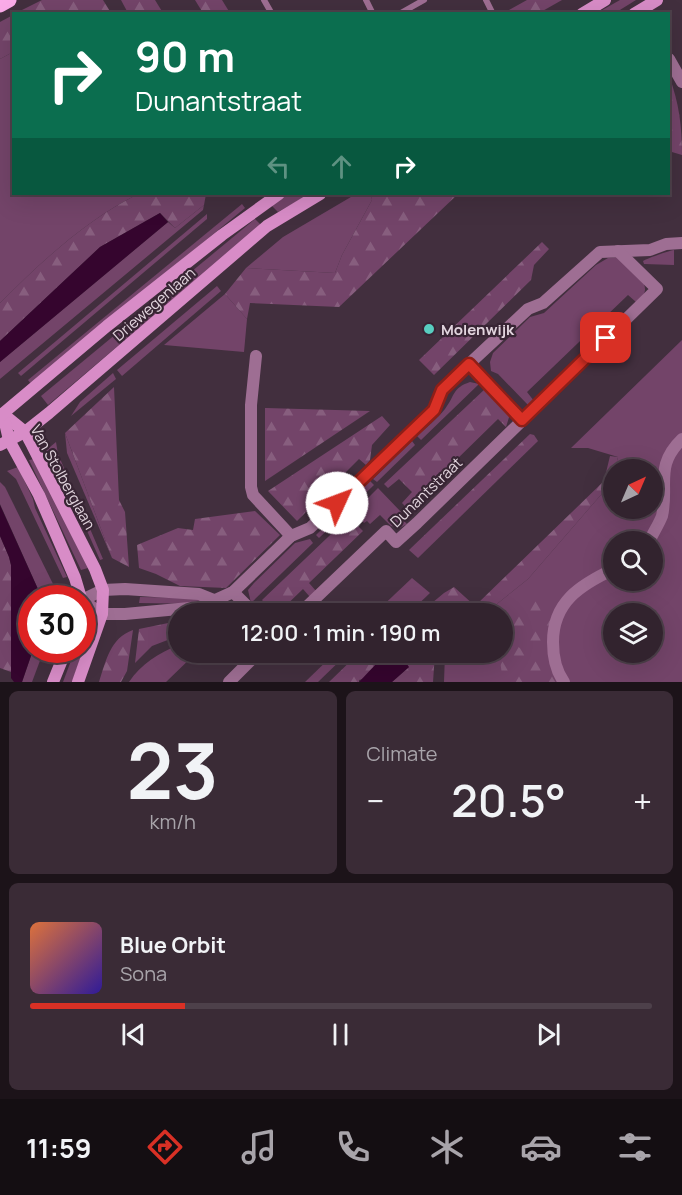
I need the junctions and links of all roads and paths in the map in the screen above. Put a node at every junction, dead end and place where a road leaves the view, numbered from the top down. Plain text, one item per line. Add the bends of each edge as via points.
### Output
1 (9, 0) edge
2 (424, 0) edge
3 (605, 0) edge
4 (657, 0) edge
5 (0, 5) edge
6 (403, 12) edge
7 (585, 12) edge
8 (639, 12) edge
9 (670, 61) edge
10 (682, 82) edge
11 (278, 195) edge
12 (318, 195) edge
13 (682, 243) edge
14 (618, 251) junction
15 (256, 356) dead end
16 (469, 364) junction
17 (2, 415) edge
18 (522, 420) junction
19 (25, 432) junction
20 (682, 439) edge
21 (4, 443) edge
22 (654, 531) edge
23 (291, 536) junction
24 (603, 574) edge
25 (77, 585) edge
26 (103, 590) junction
27 (233, 592) junction
28 (96, 593) edge
29 (214, 600) junction
30 (244, 603) edge
31 (311, 603) edge
32 (96, 610) edge
33 (102, 614) junction
34 (61, 663) edge
35 (248, 663) edge
36 (53, 682) edge
37 (78, 682) edge
38 (229, 682) edge
39 (564, 682) edge

1 - 5 main road
2 - 6 lane
3 - 7 street
4 - 8 street
9 - 10 street
11 - 17 street, Driewegenlaan via 107,326
12 - 19 street, Driewegenlaan via 276,219
13 - 14 street
14 - 16 street via 600,252 543,303 528,309
14 - 18 street, Dunantstraat via 657,289
15 - 23 street via 251,405 251,487 253,495
16 - 18 street
16 - 23 street via 442,390 434,410 310,528
17 - 19 street, Van Stolberglaan
17 - 21 street, Van Stolberglaan
18 - 31 street, Dunantstraat via 396,542 387,531
19 - 21 street, Driewegenlaan
19 - 26 street, Van Stolberglaan via 61,498
20 - 22 street via 672,449 665,466 662,516
21 - 25 street, Van Stolberglaan via 39,495
23 - 27 street
24 - 39 street via 560,608 553,630 553,654
26 - 28 street
26 - 29 street via 199,594
26 - 33 street, Van Stolberglaan
27 - 29 street
27 - 30 street
29 - 33 street via 200,607
32 - 33 street
33 - 37 street, Van Stolberglaan
34 - 36 street
35 - 38 street

